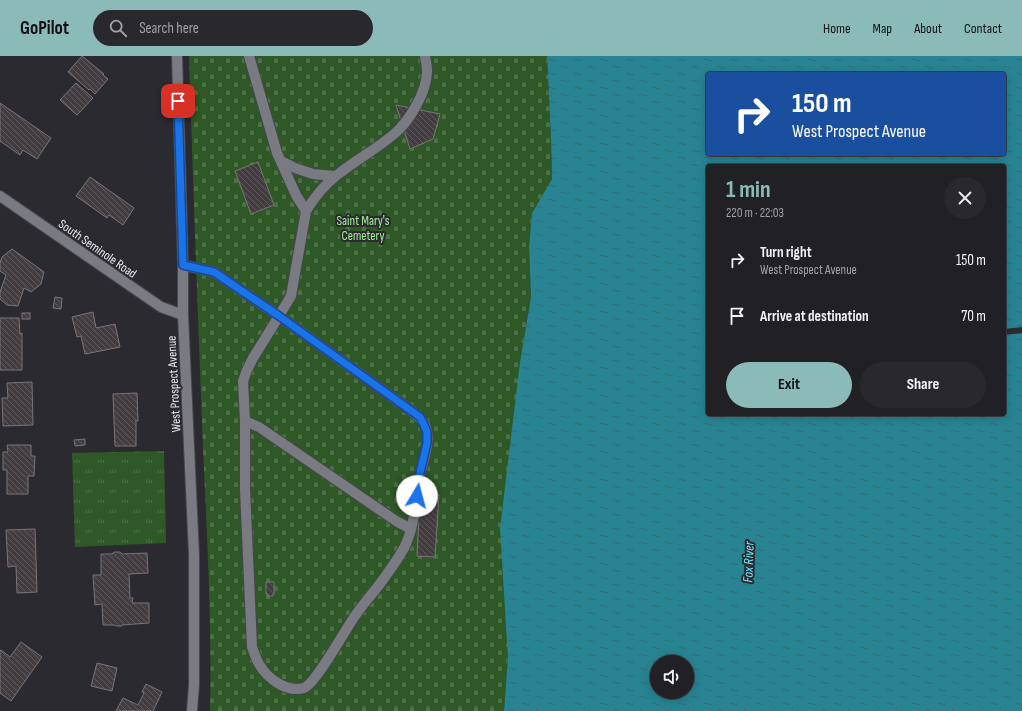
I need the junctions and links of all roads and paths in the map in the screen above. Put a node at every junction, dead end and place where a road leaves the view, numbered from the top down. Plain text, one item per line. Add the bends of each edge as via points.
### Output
1 (177, 56) edge
2 (249, 56) edge
3 (425, 56) edge
4 (281, 161) junction
5 (335, 176) junction
6 (0, 196) edge
7 (306, 211) junction
8 (183, 265) junction
9 (183, 315) junction
10 (279, 316) junction
11 (245, 421) junction
12 (411, 529) junction
13 (192, 711) edge

1 - 8 main road, West Prospect Avenue
2 - 4 main road
3 - 5 main road via 427,72 423,94 403,125
4 - 5 main road via 313,174
4 - 7 main road
5 - 7 main road via 313,199
6 - 9 main road, South Seminole Road via 161,307
7 - 10 main road via 291,296
8 - 9 main road, West Prospect Avenue
8 - 10 main road via 214,272
9 - 13 main road, West Prospect Avenue via 194,555
10 - 11 main road via 253,358 243,381
10 - 12 main road via 420,417 427,432 427,443
11 - 12 main road via 259,427 389,517
11 - 12 main road via 245,489 252,647 258,664 281,685 293,690 305,687 314,678 358,610 396,562

